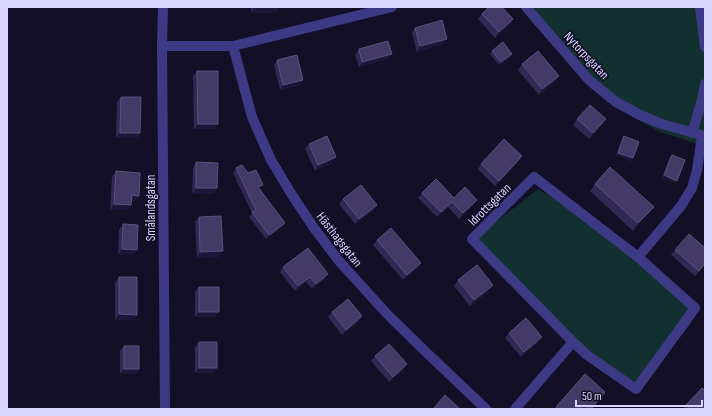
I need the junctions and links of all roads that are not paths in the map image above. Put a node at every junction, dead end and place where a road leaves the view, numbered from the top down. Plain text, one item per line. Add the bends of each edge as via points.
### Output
1 (163, 7) edge
2 (392, 7) edge
3 (526, 7) edge
4 (700, 7) edge
5 (162, 46) junction
6 (233, 46) junction
7 (705, 47) edge
8 (705, 84) edge
9 (700, 135) edge
10 (638, 257) junction
11 (572, 342) junction
12 (165, 409) edge
13 (486, 409) edge
14 (515, 409) edge

1 - 5 street, Smålandsgatan
2 - 6 street
3 - 9 street, Nytorpsgatan via 589,80 616,102 662,124
4 - 7 street
5 - 6 street
5 - 12 street, Smålandsgatan
6 - 13 street, Hästhagsgatan via 252,117 271,160 314,228 339,261 388,315
8 - 9 street
9 - 10 street via 697,170 692,188 681,206
10 - 11 street, Idrottsgatan via 695,308 636,389
10 - 11 street, Idrottsgatan via 534,178 472,239
11 - 14 street

